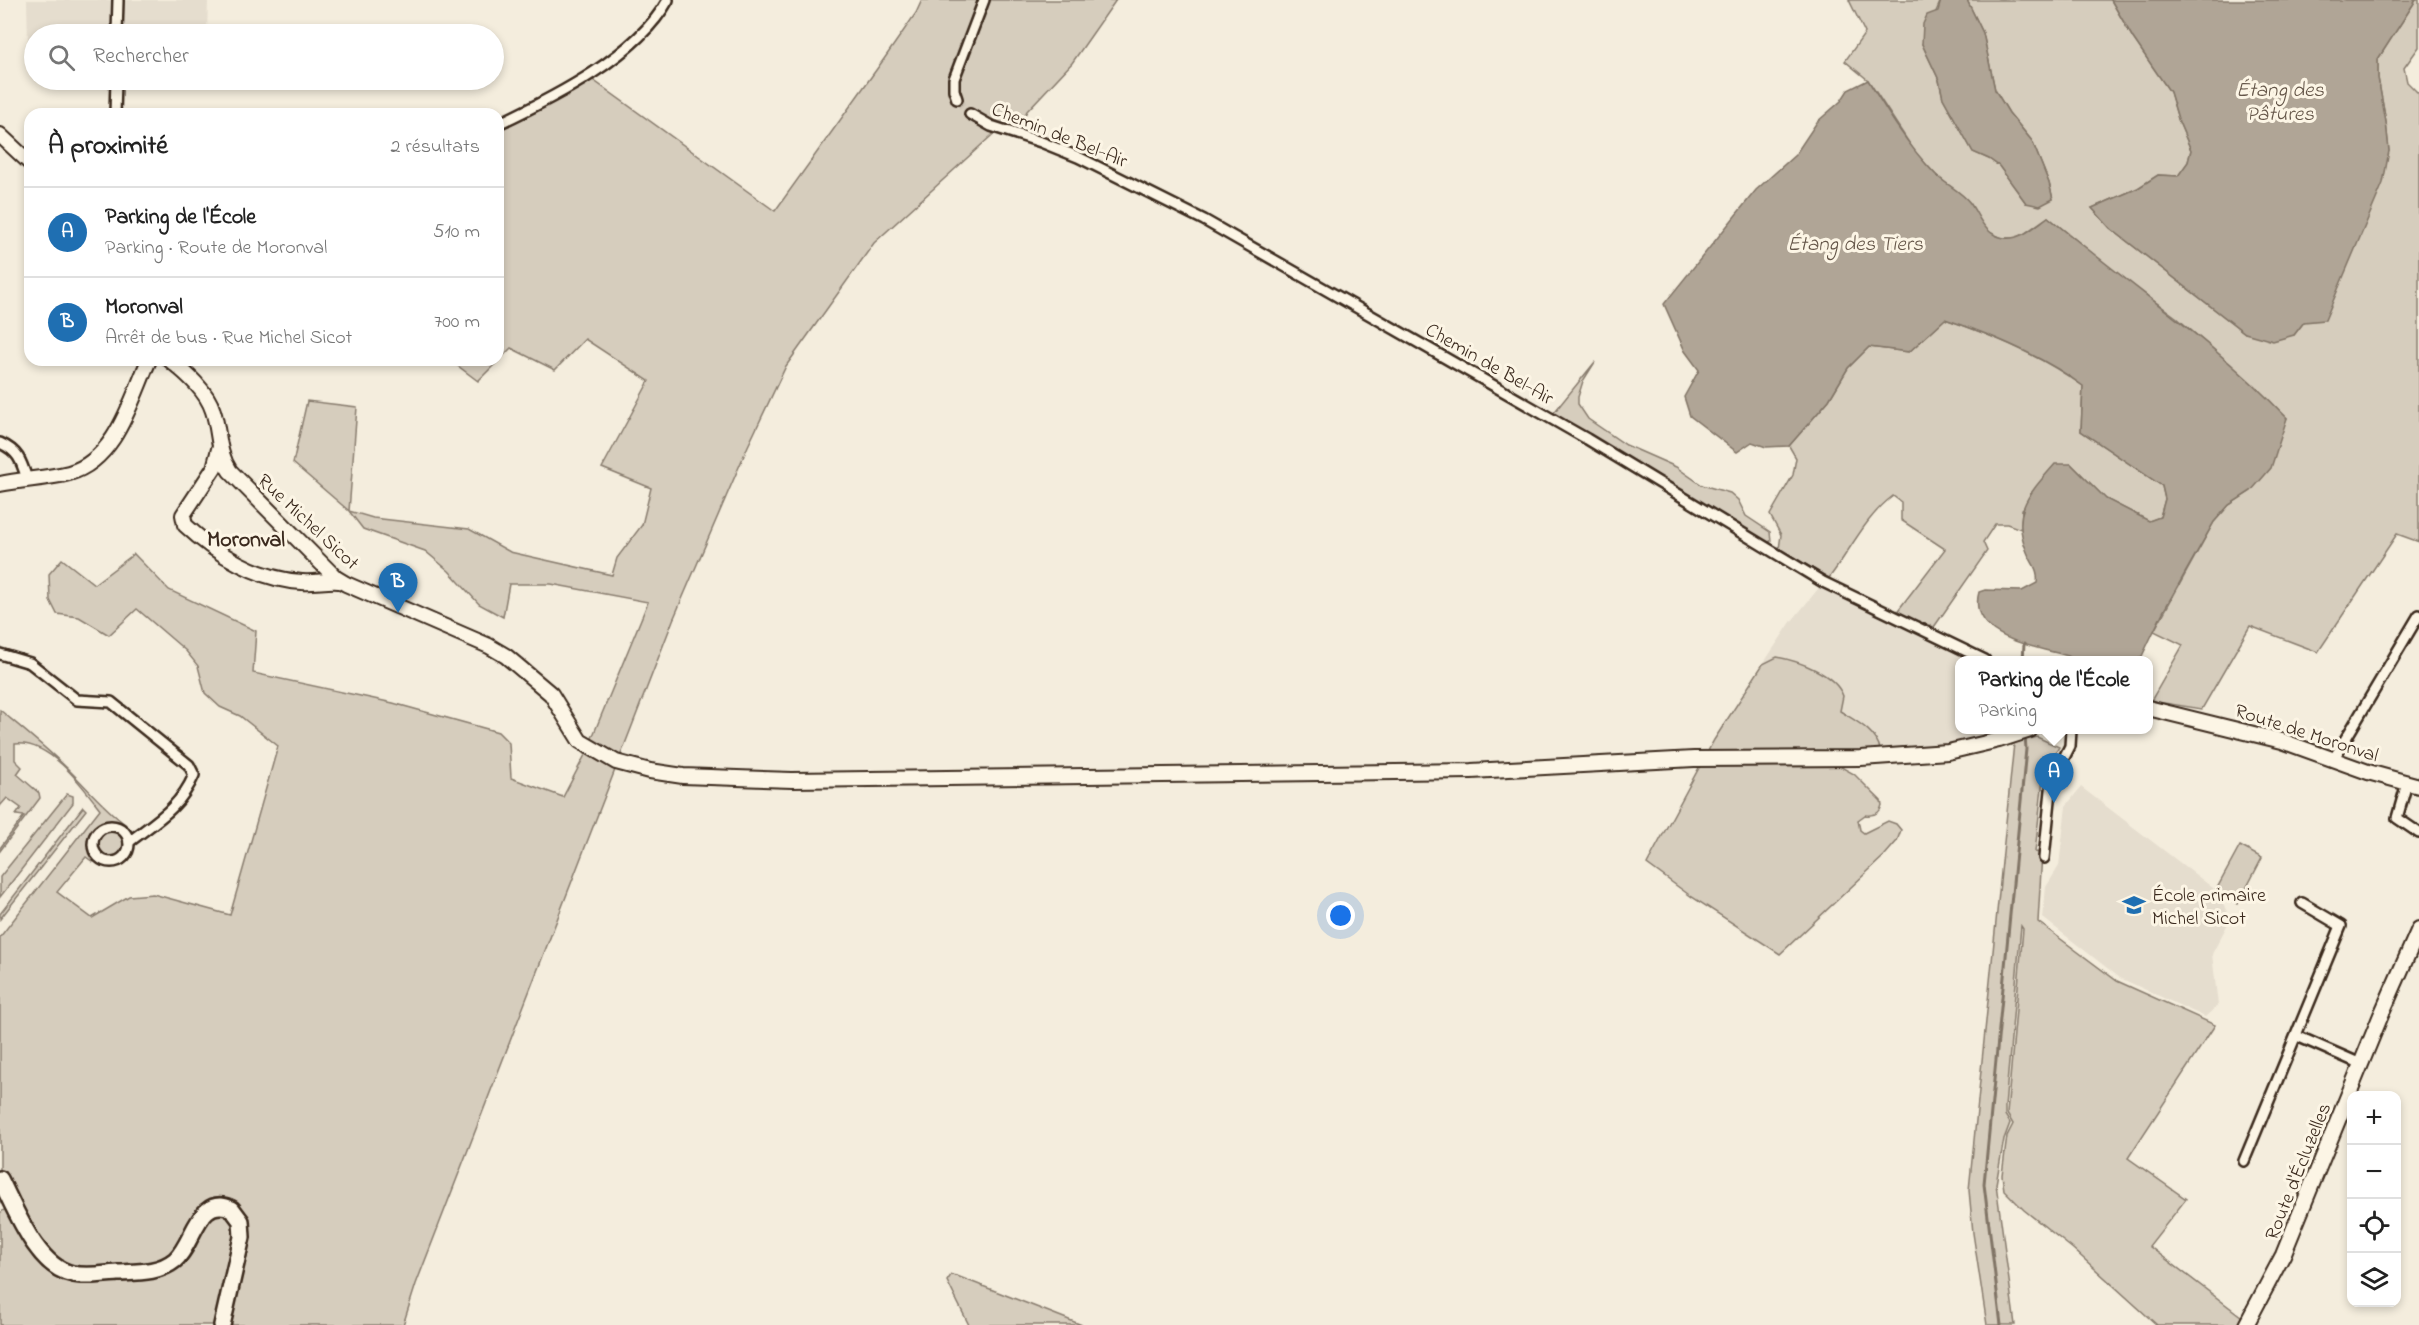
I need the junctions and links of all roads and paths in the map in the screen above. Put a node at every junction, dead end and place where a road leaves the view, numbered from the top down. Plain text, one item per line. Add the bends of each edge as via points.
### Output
1 (118, 0) edge
2 (668, 0) edge
3 (984, 0) edge
4 (117, 24) edge
5 (116, 90) edge
6 (957, 99) tunnel mouth
7 (115, 108) edge
8 (970, 114) tunnel mouth
9 (504, 121) edge
10 (0, 135) edge
11 (24, 157) edge
12 (148, 366) edge
13 (176, 366) edge
14 (0, 443) edge
15 (219, 449) junction
16 (27, 479) junction
17 (0, 484) edge
18 (339, 581) junction
19 (2419, 615) edge
20 (0, 654) edge
21 (1977, 656) edge
22 (2153, 704) edge
23 (2153, 709) edge
24 (2218, 724) junction
25 (2015, 734) edge
26 (2071, 734) edge
27 (2333, 760) junction
28 (2413, 785) edge
29 (2419, 833) edge
30 (129, 842) dead end
31 (2044, 858) dead end
32 (2302, 903) dead end
33 (2419, 929) edge
34 (2296, 1036) junction
35 (2361, 1064) junction
36 (2244, 1161) dead end
37 (0, 1179) edge
38 (222, 1325) edge
39 (2246, 1325) edge

1 - 4 street
2 - 9 street via 647,30 624,50 558,94
3 - 6 street via 956,74
5 - 7 street
8 - 21 street, Chemin de Bel-Air via 991,126 1070,153 1204,220 1587,439 1822,582
10 - 11 street
12 - 16 street via 117,430 98,458 75,471
13 - 15 street, Rue Michel Sicot via 209,401
14 - 16 street via 14,449
15 - 18 street, Rue Michel Sicot via 239,481
15 - 18 street via 214,468 183,515 185,525 225,554 264,575 303,582
16 - 17 street
18 - 25 street, Rue Michel Sicot via 507,656 551,694 583,744 620,764 657,772 753,780 841,780 1471,771 1694,759 1861,758 1948,752
19 - 27 street
20 - 30 street via 30,663 77,700 111,702 189,765 194,775 181,800
22 - 24 street, Route de Moronval
23 - 24 street, Route de Moronval
24 - 27 street, Route de Moronval
26 - 31 street via 2070,746 2052,781
27 - 28 street, Route de Moronval
28 - 29 street via 2397,818
32 - 34 street via 2341,926
33 - 35 street, Route d'Écluzelles
34 - 35 street
34 - 36 street
35 - 39 street, Route d'Écluzelles via 2283,1255
37 - 38 main road via 36,1249 62,1271 74,1274 159,1269 180,1255 208,1210 218,1206 232,1209 241,1221 242,1238

